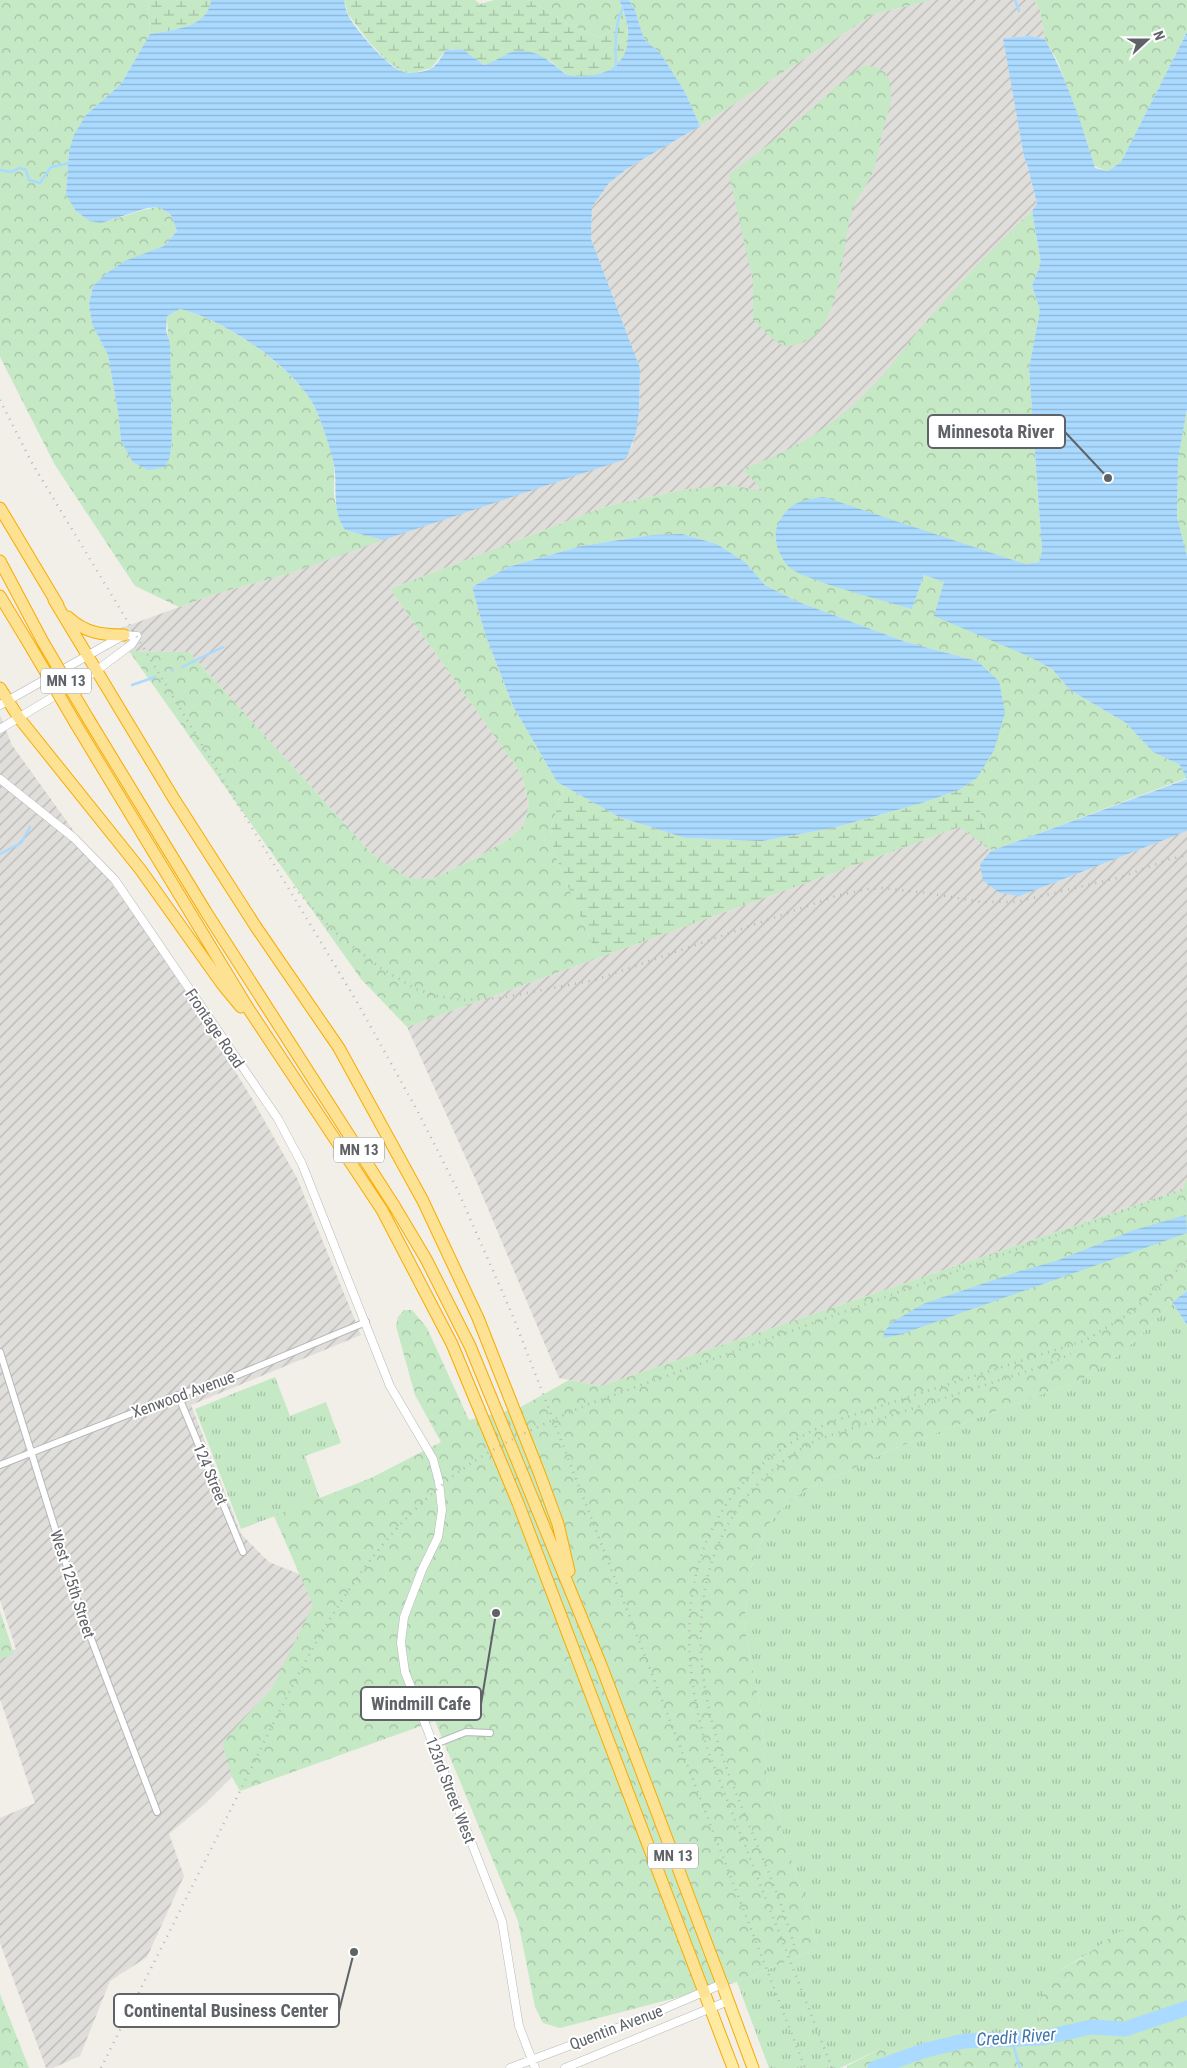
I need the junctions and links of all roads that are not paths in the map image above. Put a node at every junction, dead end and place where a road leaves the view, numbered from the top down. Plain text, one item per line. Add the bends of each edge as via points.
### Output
1 (0, 508) edge
2 (0, 561) edge
3 (0, 596) edge
4 (54, 600) junction
5 (124, 634) junction
6 (86, 654) junction
7 (96, 671) junction
8 (0, 688) edge
9 (3, 703) edge
10 (19, 718) junction
11 (0, 729) edge
12 (0, 779) edge
13 (275, 1048) junction
14 (366, 1322) junction
15 (0, 1352) edge
16 (178, 1395) junction
17 (31, 1453) junction
18 (0, 1466) edge
19 (244, 1552) dead end
20 (577, 1607) junction
21 (490, 1733) dead end
22 (433, 1745) junction
23 (157, 1812) dead end
24 (722, 1984) junction
25 (704, 1992) junction
26 (728, 2001) junction
27 (710, 2009) junction
28 (532, 2059) junction
29 (510, 2068) edge
30 (536, 2068) edge
31 (565, 2068) edge
32 (733, 2068) edge
33 (753, 2068) edge

1 - 4 highway
2 - 20 highway, MN 13, bridge via 88,720 426,1259 470,1346
3 - 13 highway, MN 13, bridge
4 - 5 highway via 80,627 106,635
4 - 6 highway
5 - 6 street
5 - 7 street via 137,636 132,644
6 - 7 highway
6 - 9 street
7 - 10 street
7 - 20 highway via 174,800 339,1048 423,1201 478,1318 547,1491
8 - 9 highway
9 - 10 highway
10 - 11 street
10 - 13 highway via 140,869 222,984
12 - 14 street, Frontage Road via 74,838 115,880 278,1120 306,1172
13 - 25 highway, MN 13 via 382,1210 452,1344 518,1503
14 - 16 street, Xenwood Avenue via 228,1379
14 - 22 street, 123rd Street West via 390,1386 434,1459 439,1482 442,1510 438,1537 404,1617 401,1643 405,1672
15 - 17 street, West 125th Street
16 - 17 street, Xenwood Avenue
16 - 19 street, 124 Street
17 - 18 street, Xenwood Avenue
17 - 23 street, West 125th Street via 81,1612
20 - 24 highway, MN 13
21 - 22 street via 466,1732
22 - 28 street, 123rd Street West via 502,1921 519,2026
24 - 25 street, Quentin Avenue
24 - 26 highway, MN 13
25 - 27 highway, MN 13
25 - 28 street, Quentin Avenue
26 - 27 street, Quentin Avenue
26 - 33 highway, MN 13
27 - 31 street, Quentin Avenue
27 - 32 highway, MN 13
28 - 29 street, Quentin Avenue
28 - 30 street, 123rd Street West

